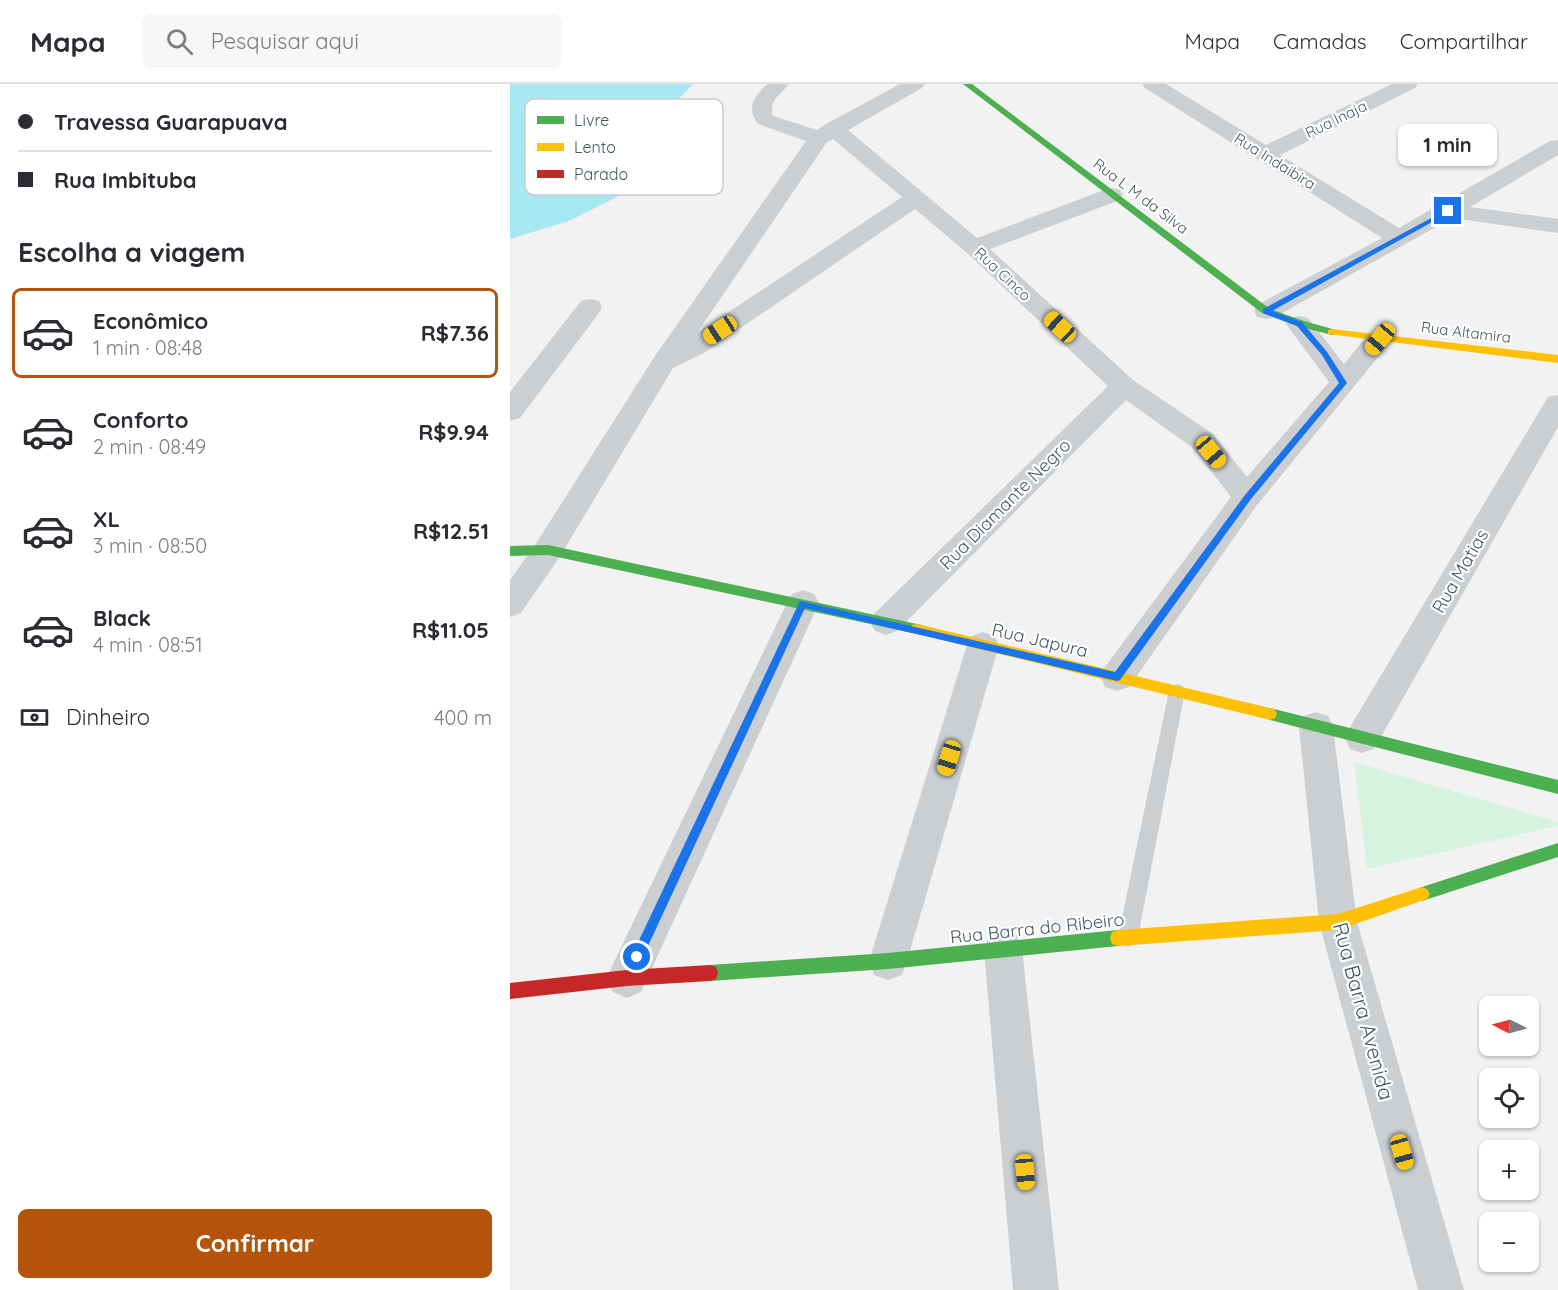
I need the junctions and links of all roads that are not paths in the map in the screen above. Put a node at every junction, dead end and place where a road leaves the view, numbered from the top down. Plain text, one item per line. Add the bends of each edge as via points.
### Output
1 (779, 84) edge
2 (915, 84) edge
3 (967, 84) edge
4 (1152, 84) edge
5 (1408, 84) edge
6 (826, 133) junction
7 (1558, 146) edge
8 (1265, 154) junction
9 (1112, 195) junction
10 (916, 198) junction
11 (1448, 211) junction
12 (1558, 226) edge
13 (1398, 238) junction
14 (974, 247) junction
15 (590, 307) dead end
16 (1266, 311) junction
17 (1299, 324) junction
18 (1380, 339) junction
19 (1558, 359) edge
20 (664, 362) junction
21 (1343, 383) junction
22 (1124, 386) junction
23 (1558, 404) edge
24 (510, 411) edge
25 (1248, 497) junction
26 (548, 550) junction
27 (510, 551) edge
28 (803, 603) junction
29 (510, 604) edge
30 (886, 621) junction
31 (983, 645) junction
32 (1117, 677) junction
33 (1177, 691) junction
34 (1316, 727) junction
35 (1362, 738) junction
36 (1558, 787) edge
37 (1558, 850) edge
38 (1338, 922) junction
39 (1128, 937) junction
40 (1003, 949) junction
41 (888, 961) junction
42 (627, 978) junction
43 (510, 991) edge
44 (1036, 1290) edge
45 (1441, 1290) edge

1 - 6 street via 760,107 765,120
2 - 6 street
3 - 9 street, Rua L M da Silva
4 - 8 street, Rua Indaibira
5 - 8 street, Rua Inaja
6 - 10 street, Rua Cinco
6 - 20 street
7 - 11 street
8 - 13 street, Rua Indaibira
9 - 14 street
9 - 16 street, Rua L M da Silva
10 - 14 street, Rua Cinco
10 - 20 street via 703,341
11 - 12 street
11 - 13 street
13 - 16 street
14 - 22 street, Rua Cinco
15 - 24 street
16 - 17 street, Rua L M da Silva
17 - 18 street, Rua Altamira
17 - 21 street
18 - 19 street, Rua Altamira
18 - 21 street
20 - 26 street
21 - 25 street
22 - 25 street, Rua Cinco via 1203,441
22 - 30 street, Rua Diamante Negro
23 - 35 street, Rua Matias
25 - 32 street
26 - 27 street, Rua Japura
26 - 28 street, Rua Japura
26 - 29 street
28 - 30 street, Rua Japura
28 - 42 street
30 - 31 street, Rua Japura
31 - 32 street, Rua Japura
31 - 41 street
32 - 33 street, Rua Japura
33 - 34 street, Rua Japura
33 - 39 lane
34 - 35 street, Rua Japura
34 - 38 street, Rua Barra Avenida
35 - 36 street, Rua Japura
37 - 38 street, Rua Barra do Ribeiro
38 - 39 street, Rua Barra do Ribeiro
38 - 45 street, Rua Barra Avenida
39 - 40 street, Rua Barra do Ribeiro
40 - 41 street, Rua Barra do Ribeiro
40 - 44 street
41 - 42 street, Rua Barra do Ribeiro
42 - 43 street, Rua Barra do Ribeiro

